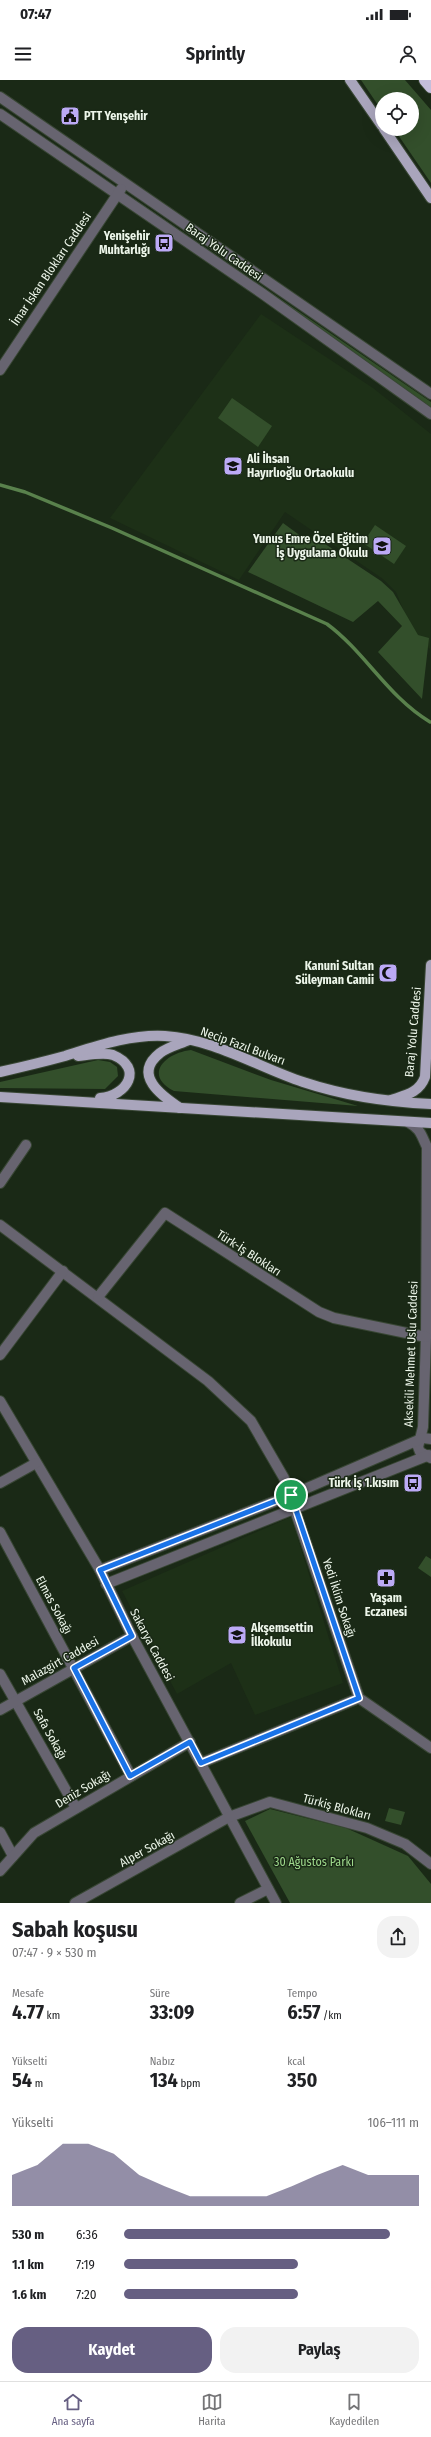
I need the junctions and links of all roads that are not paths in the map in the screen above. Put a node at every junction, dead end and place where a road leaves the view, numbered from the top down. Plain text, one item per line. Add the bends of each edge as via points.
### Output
1 (350, 80) edge
2 (425, 80) edge
3 (431, 87) edge
4 (0, 97) edge
5 (0, 114) edge
6 (375, 116) edge
7 (389, 136) edge
8 (125, 182) junction
9 (117, 194) junction
10 (431, 198) edge
11 (0, 370) edge
12 (431, 394) edge
13 (431, 414) edge
14 (431, 965) edge
15 (189, 1040) junction
16 (61, 1056) junction
17 (0, 1072) edge
18 (0, 1096) edge
19 (80, 1100) junction
20 (387, 1102) junction
21 (431, 1104) edge
22 (181, 1109) junction
23 (408, 1122) junction
24 (431, 1123) edge
25 (26, 1145) dead end
26 (0, 1183) edge
27 (0, 1225) edge
28 (63, 1271) junction
29 (98, 1297) junction
30 (426, 1337) junction
31 (0, 1355) edge
32 (0, 1401) edge
33 (431, 1439) edge
34 (419, 1442) junction
35 (429, 1455) edge
36 (36, 1463) junction
37 (0, 1483) edge
38 (291, 1495) junction
39 (296, 1507) junction
40 (0, 1532) edge
41 (100, 1570) junction
42 (106, 1584) junction
43 (132, 1636) junction
44 (74, 1668) junction
45 (0, 1674) edge
46 (359, 1698) junction
47 (16, 1701) junction
48 (0, 1710) edge
49 (190, 1742) junction
50 (431, 1748) edge
51 (201, 1763) junction
52 (130, 1776) junction
53 (76, 1808) junction
54 (229, 1817) junction
55 (0, 1832) edge
56 (13, 1856) junction
57 (431, 1864) edge
58 (0, 1870) edge
59 (268, 1888) junction
60 (76, 1903) edge
61 (240, 1903) edge
62 (276, 1903) edge

1 - 6 main road
2 - 3 highway
4 - 8 street, Baraj Yolu Caddesi
5 - 9 street, Baraj Yolu Caddesi
7 - 10 main road
8 - 9 street, İmar İskan Blokları Caddesi
8 - 12 street, Baraj Yolu Caddesi
9 - 11 street, İmar İskan Blokları Caddesi
9 - 13 street, Baraj Yolu Caddesi
14 - 20 main road, Baraj Yolu Caddesi via 425,1077 414,1092
15 - 16 main road, Necip Fazıl Bulvarı via 144,1036
15 - 20 main road, Necip Fazıl Bulvarı via 220,1049 303,1082 352,1096
15 - 22 main road via 160,1053 148,1071 152,1085 158,1093
16 - 17 main road, Necip Fazıl Bulvarı
16 - 19 main road via 112,1055 125,1063 130,1072 128,1081 117,1095
18 - 19 main road
19 - 22 main road
20 - 21 main road, Necip Fazıl Bulvarı
22 - 23 main road
23 - 24 main road
23 - 30 street, Aksekili Mehmet Uslu Caddesi via 418,1127 427,1146
25 - 26 street
27 - 28 street
28 - 29 street
28 - 31 street
29 - 30 street, Türk-İş Blokları via 165,1213 319,1312 334,1318
29 - 38 street via 208,1381 251,1421
30 - 34 street, Aksekili Mehmet Uslu Caddesi via 423,1427
32 - 36 street, Sakarya Caddesi
33 - 34 street via 424,1438
34 - 35 street via 419,1450
34 - 38 street, Aksekili Mehmet Uslu Caddesi
35 - 39 street
36 - 37 street
36 - 41 street, Sakarya Caddesi
38 - 39 street, Yedi İklim Sokağı
38 - 41 street, Aksekili Mehmet Uslu Caddesi
39 - 42 street
39 - 46 street, Yedi İklim Sokağı
40 - 44 street, Elmas Sokağı
41 - 42 street, Sakarya Caddesi
42 - 43 street, Sakarya Caddesi
43 - 44 street, Malazgirt Caddesi
43 - 49 street, Sakarya Caddesi
44 - 47 street, Malazgirt Caddesi
44 - 52 street, Elmas Sokağı
45 - 47 street, Safa Sokağı
46 - 50 street
46 - 51 street
47 - 48 street, Malazgirt Caddesi
47 - 53 street, Safa Sokağı
49 - 51 street, Sakarya Caddesi
49 - 52 street, Deniz Sokağı
51 - 54 street, Sakarya Caddesi
52 - 53 street, Deniz Sokağı
53 - 56 street, Deniz Sokağı via 34,1833
54 - 57 street, Türkiş Blokları via 270,1802 367,1828 405,1844
54 - 59 street, Sakarya Caddesi
54 - 60 street, Alper Sokağı
55 - 56 street
56 - 58 street, Deniz Sokağı
59 - 61 street
59 - 62 street, Sakarya Caddesi

